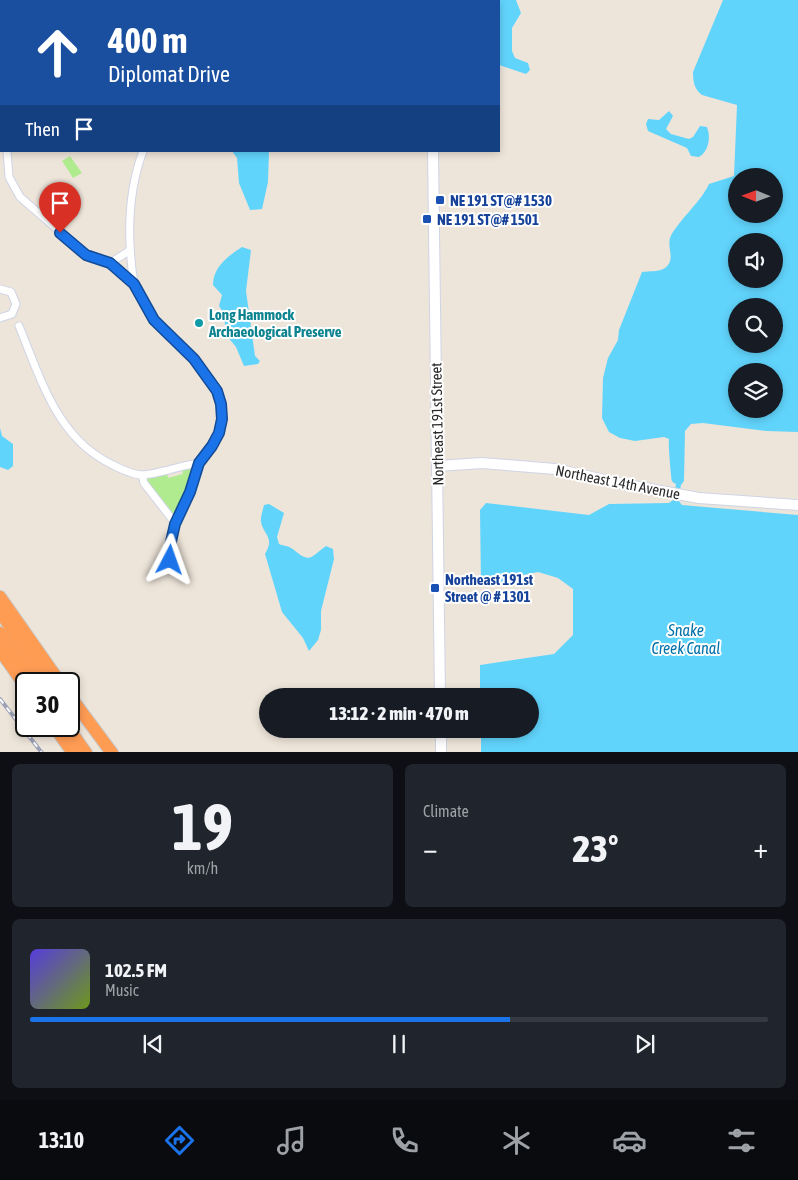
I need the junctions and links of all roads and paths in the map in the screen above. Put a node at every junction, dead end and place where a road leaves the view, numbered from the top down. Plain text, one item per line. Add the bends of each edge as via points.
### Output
1 (7, 152) edge
2 (143, 152) edge
3 (433, 152) edge
4 (129, 251) junction
5 (110, 263) junction
6 (134, 284) junction
7 (0, 289) edge
8 (0, 318) edge
9 (20, 326) dead end
10 (199, 463) junction
11 (438, 466) junction
12 (142, 475) junction
13 (798, 506) edge
14 (175, 524) junction
15 (170, 560) dead end
16 (0, 597) edge
17 (0, 612) edge
18 (0, 634) edge
19 (0, 650) edge
20 (15, 672) edge
21 (27, 672) edge
22 (42, 672) edge
23 (53, 672) edge
24 (440, 688) edge
25 (80, 710) edge
26 (80, 724) edge
27 (62, 737) edge
28 (75, 737) edge
29 (440, 738) edge
30 (73, 752) edge
31 (86, 752) edge
32 (101, 752) edge
33 (112, 752) edge
34 (441, 752) edge

1 - 5 street via 9,177 20,197 86,255
2 - 4 street via 132,187
3 - 11 street, Northeast 191st Street
4 - 5 street
4 - 6 street
5 - 6 street
6 - 10 street via 154,320 194,359 217,391 221,411 219,433
7 - 8 street via 11,292 16,304 12,314
9 - 12 street via 60,420 85,447 104,461
10 - 12 street
10 - 14 street
11 - 13 street, Northeast 14th Avenue via 482,463 555,469 685,495
11 - 24 street, Northeast 191st Street
12 - 14 street via 144,483
14 - 15 street
16 - 23 highway
17 - 22 highway
18 - 21 highway
19 - 20 highway
25 - 33 highway
26 - 32 highway
27 - 30 highway
28 - 31 highway
29 - 34 street

